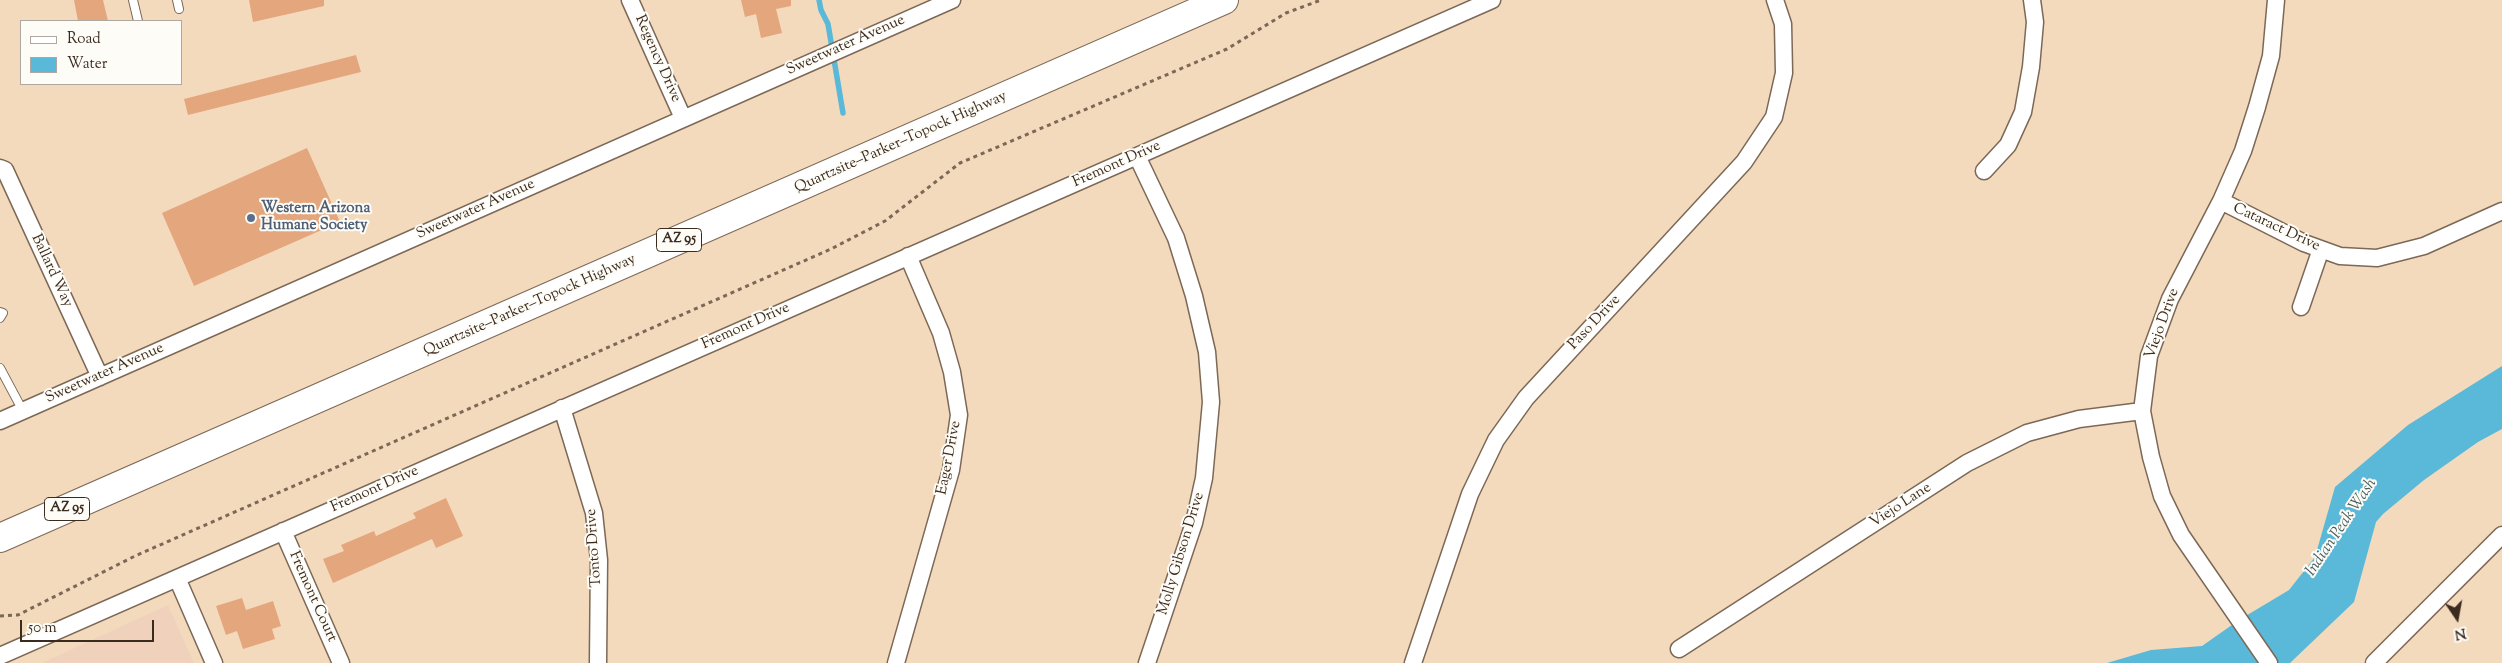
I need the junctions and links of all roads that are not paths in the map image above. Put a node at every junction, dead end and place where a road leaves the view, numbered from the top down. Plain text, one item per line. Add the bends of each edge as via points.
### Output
1 (133, 0) edge
2 (177, 0) edge
3 (630, 0) edge
4 (952, 0) edge
5 (1224, 0) edge
6 (1492, 0) edge
7 (1775, 0) edge
8 (2032, 0) edge
9 (2276, 0) edge
10 (179, 9) dead end
11 (138, 20) edge
12 (684, 118) junction
13 (1137, 156) junction
14 (0, 168) edge
15 (1984, 171) dead end
16 (2221, 201) junction
17 (2502, 211) edge
18 (2321, 249) junction
19 (908, 256) junction
20 (2301, 307) dead end
21 (0, 312) edge
22 (0, 318) edge
23 (0, 368) edge
24 (100, 377) junction
25 (562, 408) junction
26 (23, 411) junction
27 (2142, 411) junction
28 (0, 421) edge
29 (283, 531) junction
30 (2502, 535) edge
31 (0, 538) edge
32 (177, 578) junction
33 (1679, 649) dead end
34 (0, 656) edge
35 (214, 663) edge
36 (341, 663) edge
37 (598, 663) edge
38 (896, 663) edge
39 (1147, 663) edge
40 (1413, 663) edge
41 (2269, 663) edge
42 (2374, 663) edge

1 - 11 lane
2 - 10 lane
3 - 12 street, Regency Drive
4 - 12 street, Sweetwater Avenue
5 - 31 highway, Quartzsite–Parker–Topock Highway / AZ 95
6 - 13 street, Fremont Drive
7 - 40 street, Paso Drive via 1783,24 1784,73 1774,117 1744,162 1526,398 1496,440 1470,494
8 - 15 street via 2031,67 2023,112 2008,145
9 - 16 street, Viejo Drive via 2271,56 2258,107
12 - 24 street, Sweetwater Avenue
13 - 19 street, Fremont Drive
13 - 39 street, Molly Gibson Drive via 1176,238 1194,296 1207,352 1211,402 1204,478 1194,523
14 - 24 street, Ballard Way via 5,170
16 - 18 street, Cataract Drive
16 - 27 street, Viejo Drive via 2170,299 2149,356
17 - 18 street, Cataract Drive via 2424,246 2377,258 2340,256
18 - 20 street
19 - 25 street, Fremont Drive
19 - 38 street, Eager Drive via 941,333 959,415 951,470
21 - 22 lane via 3,313
23 - 26 lane
24 - 26 street, Sweetwater Avenue
25 - 29 street, Fremont Drive
25 - 37 street, Tonto Drive via 594,513 599,560
26 - 28 street, Sweetwater Avenue
27 - 33 street, Viejo Lane via 2079,419 2027,433 1967,463
27 - 41 street, Viejo Drive via 2162,496 2181,535
29 - 32 street, Fremont Drive
29 - 36 street, Fremont Court
30 - 42 street
32 - 34 street, Fremont Drive
32 - 35 street

